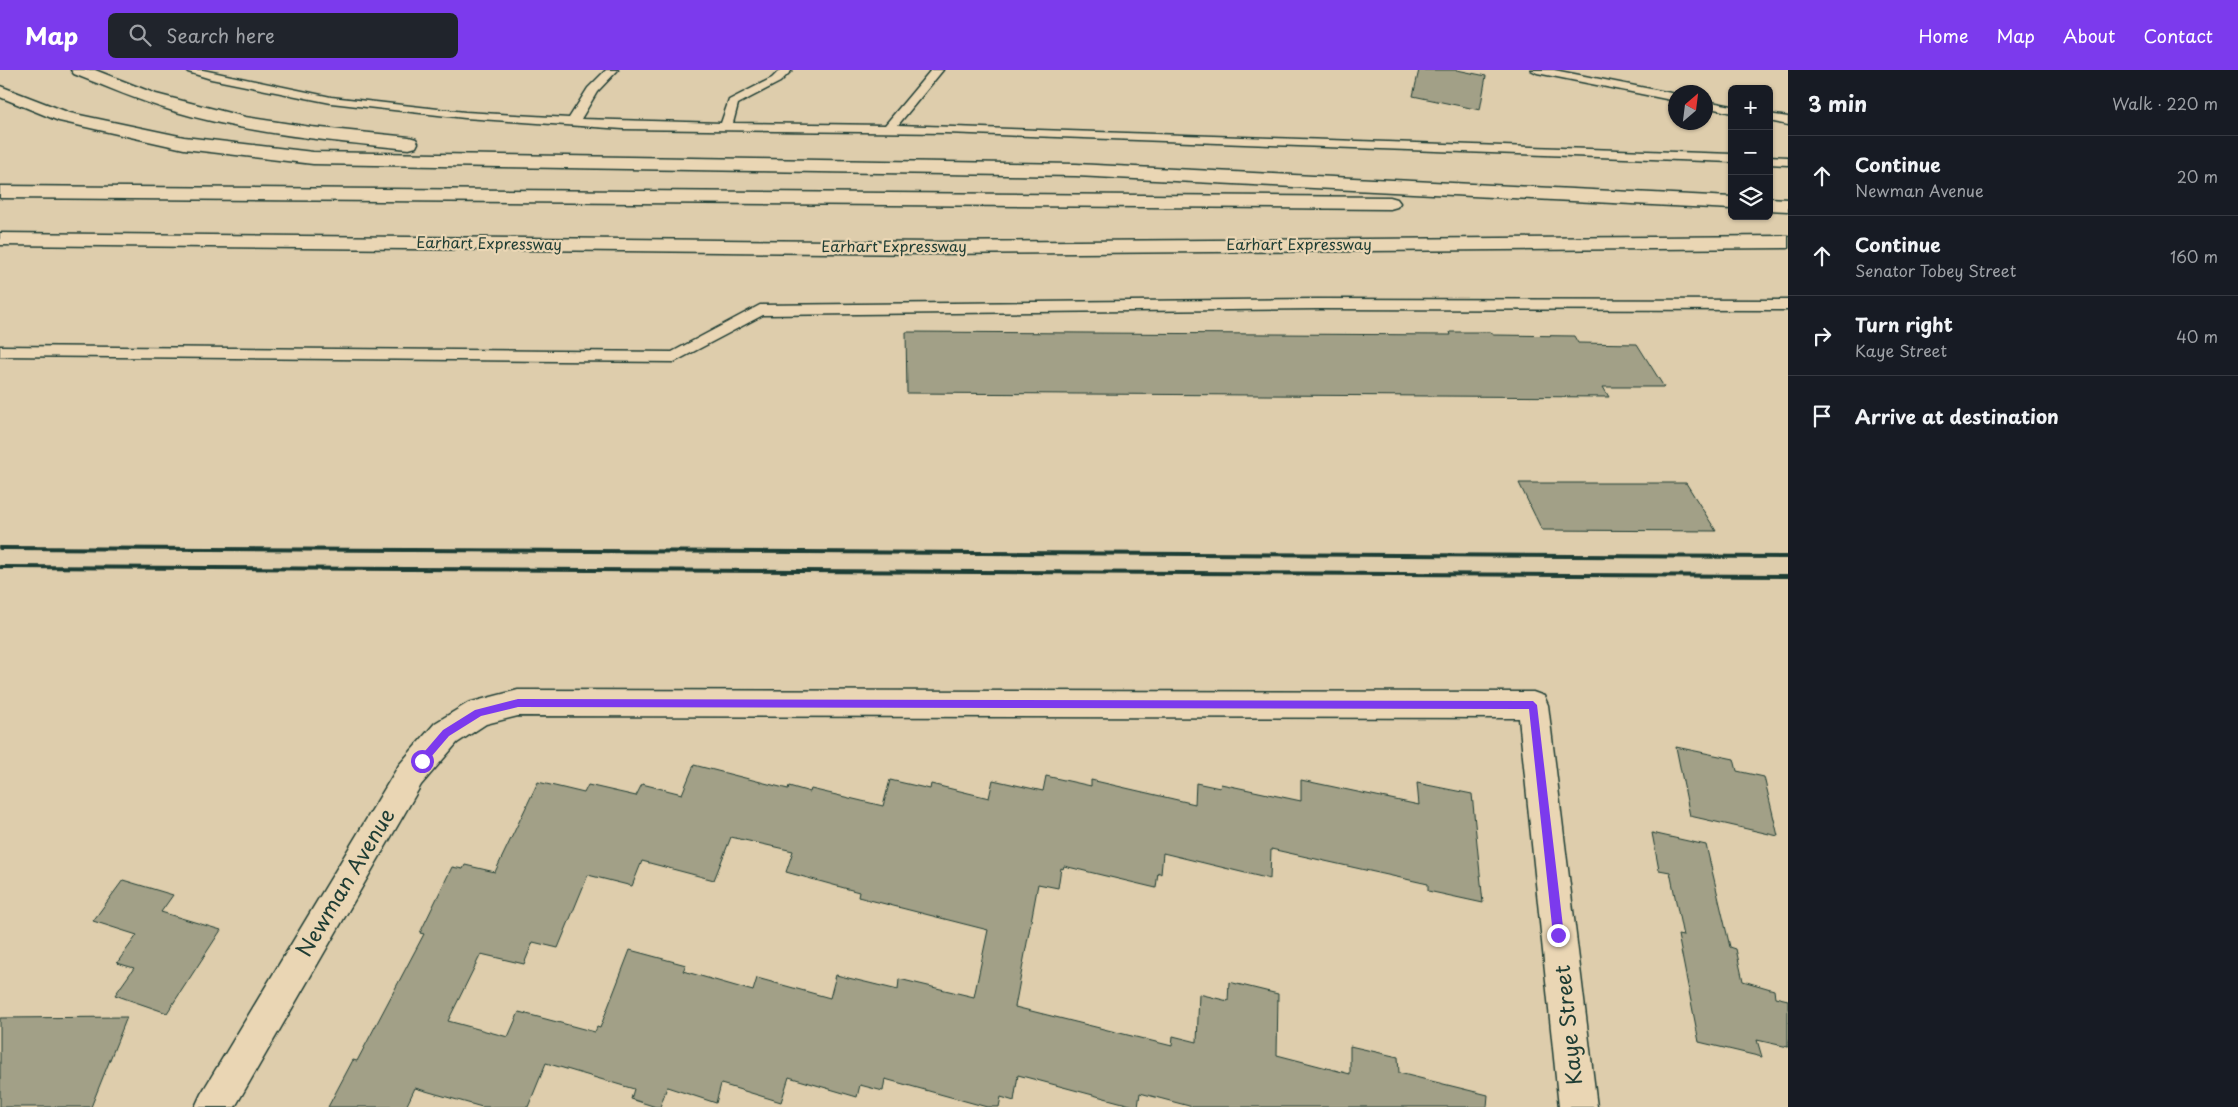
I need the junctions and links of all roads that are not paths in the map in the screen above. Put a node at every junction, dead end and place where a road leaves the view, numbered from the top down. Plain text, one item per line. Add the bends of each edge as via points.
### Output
1 (80, 70) edge
2 (192, 70) edge
3 (251, 70) edge
4 (612, 70) edge
5 (786, 70) edge
6 (937, 70) edge
7 (1537, 70) edge
8 (236, 81) junction
9 (0, 91) edge
10 (1668, 96) edge
11 (1713, 106) edge
12 (1728, 109) edge
13 (1773, 118) edge
14 (1788, 121) edge
15 (573, 122) junction
16 (726, 126) junction
17 (889, 128) junction
18 (1728, 158) edge
19 (1773, 160) edge
20 (1788, 161) edge
21 (624, 164) junction
22 (0, 192) edge
23 (1728, 204) edge
24 (1728, 204) edge
25 (1773, 206) edge
26 (1788, 206) edge
27 (0, 239) edge
28 (1788, 242) edge
29 (1788, 305) edge
30 (0, 351) edge
31 (1533, 705) joint
32 (214, 1107) edge
33 (1578, 1107) edge

1 - 21 main road via 150,98 212,116 312,134
2 - 8 lane
3 - 8 lane
4 - 15 lane via 592,90
5 - 16 lane via 776,80 733,102
6 - 17 lane
7 - 10 lane
8 - 15 lane via 331,100 465,115
9 - 21 main road via 65,117 184,143 313,158
11 - 12 lane
13 - 14 lane
15 - 16 lane
16 - 17 lane
17 - 18 lane
19 - 20 lane
21 - 23 main road via 1076,170
22 - 24 main road
25 - 26 main road
27 - 28 main road, Earhart Expressway via 921,248
29 - 30 lane via 1317,304 760,310 674,357
31 - 32 main road, Newman Avenue via 518,703 478,712 446,733 410,775
31 - 33 main road, Kaye Street

